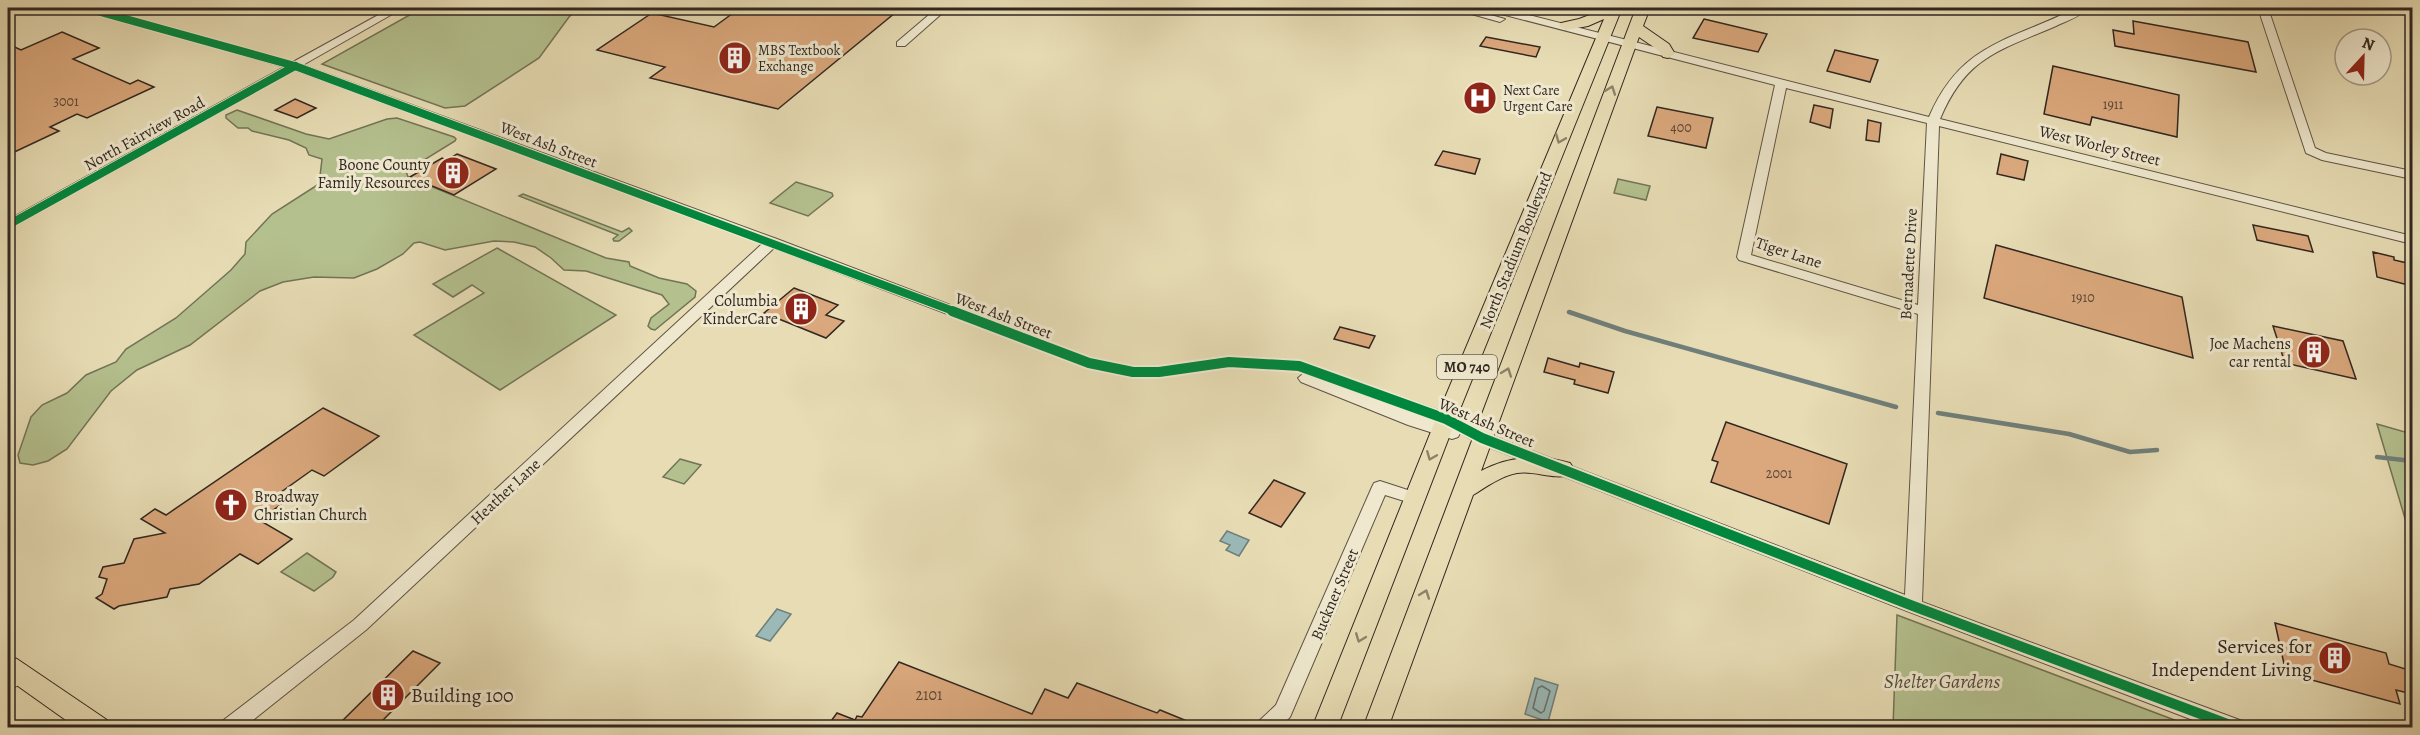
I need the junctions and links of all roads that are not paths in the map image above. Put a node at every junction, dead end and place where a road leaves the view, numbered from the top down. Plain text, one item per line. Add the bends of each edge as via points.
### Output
1 (41, 8) edge
2 (86, 8) edge
3 (398, 8) edge
4 (943, 8) edge
5 (1455, 8) edge
6 (1490, 8) edge
7 (1643, 8) edge
8 (2084, 8) edge
9 (2263, 8) edge
10 (1614, 10) edge
11 (8, 11) edge
12 (1566, 26) junction
13 (1601, 39) junction
14 (1630, 41) junction
15 (901, 44) dead end
16 (1668, 54) joint
17 (295, 66) junction
18 (1781, 82) junction
19 (1933, 121) junction
20 (2412, 175) edge
21 (8, 225) edge
22 (2412, 240) edge
23 (772, 242) junction
24 (1924, 311) junction
25 (1443, 425) junction
26 (1482, 438) junction
27 (1563, 469) junction
28 (1463, 490) junction
29 (1414, 498) junction
30 (1913, 606) junction
31 (12, 674) edge
32 (98, 728) edge
33 (228, 728) edge
34 (1264, 728) edge
35 (1324, 728) edge
36 (1375, 728) edge
37 (2238, 728) edge

1 - 11 street
2 - 17 street, West Ash Street
3 - 17 street, North Fairview Road
4 - 15 street
5 - 13 street, West Worley Street
6 - 12 street, West Worley Street
7 - 14 main road, North Stadium Boulevard / MO 740
8 - 19 street, Bernadette Drive via 2007,40 1968,65 1951,81
9 - 20 street via 2310,150
10 - 12 main road
10 - 13 main road, North Stadium Boulevard / MO 740
12 - 13 street, West Worley Street
13 - 14 street, West Worley Street
13 -> 25 main road, North Stadium Boulevard / MO 740
14 - 16 main road via 1664,47
14 - 18 street, West Worley Street via 1729,75
26 -> 14 main road, North Stadium Boulevard / MO 740
16 - 18 street, West Worley Street
17 - 21 street, North Fairview Road
17 - 23 street, West Ash Street
18 - 19 street, West Worley Street
18 - 24 street, Tiger Lane via 1744,256
19 - 22 street, West Worley Street
19 - 24 street, Bernadette Drive
23 - 25 street, West Ash Street via 1110,369 1159,372 1228,362 1285,367 1342,394
23 - 33 street, Heather Lane via 360,625
24 - 30 street, Bernadette Drive
25 - 26 street, West Ash Street
25 -> 29 main road, North Stadium Boulevard / MO 740
26 - 27 street, West Ash Street
26 - 28 main road, North Stadium Boulevard / MO 740
27 - 28 main road via 1519,465
27 - 30 street, West Ash Street
36 -> 28 main road, North Stadium Boulevard / MO 740
29 - 34 street, Buckner Street via 1380,487 1283,711
29 -> 35 main road, North Stadium Boulevard / MO 740
30 - 37 street, West Ash Street
31 - 32 main road

